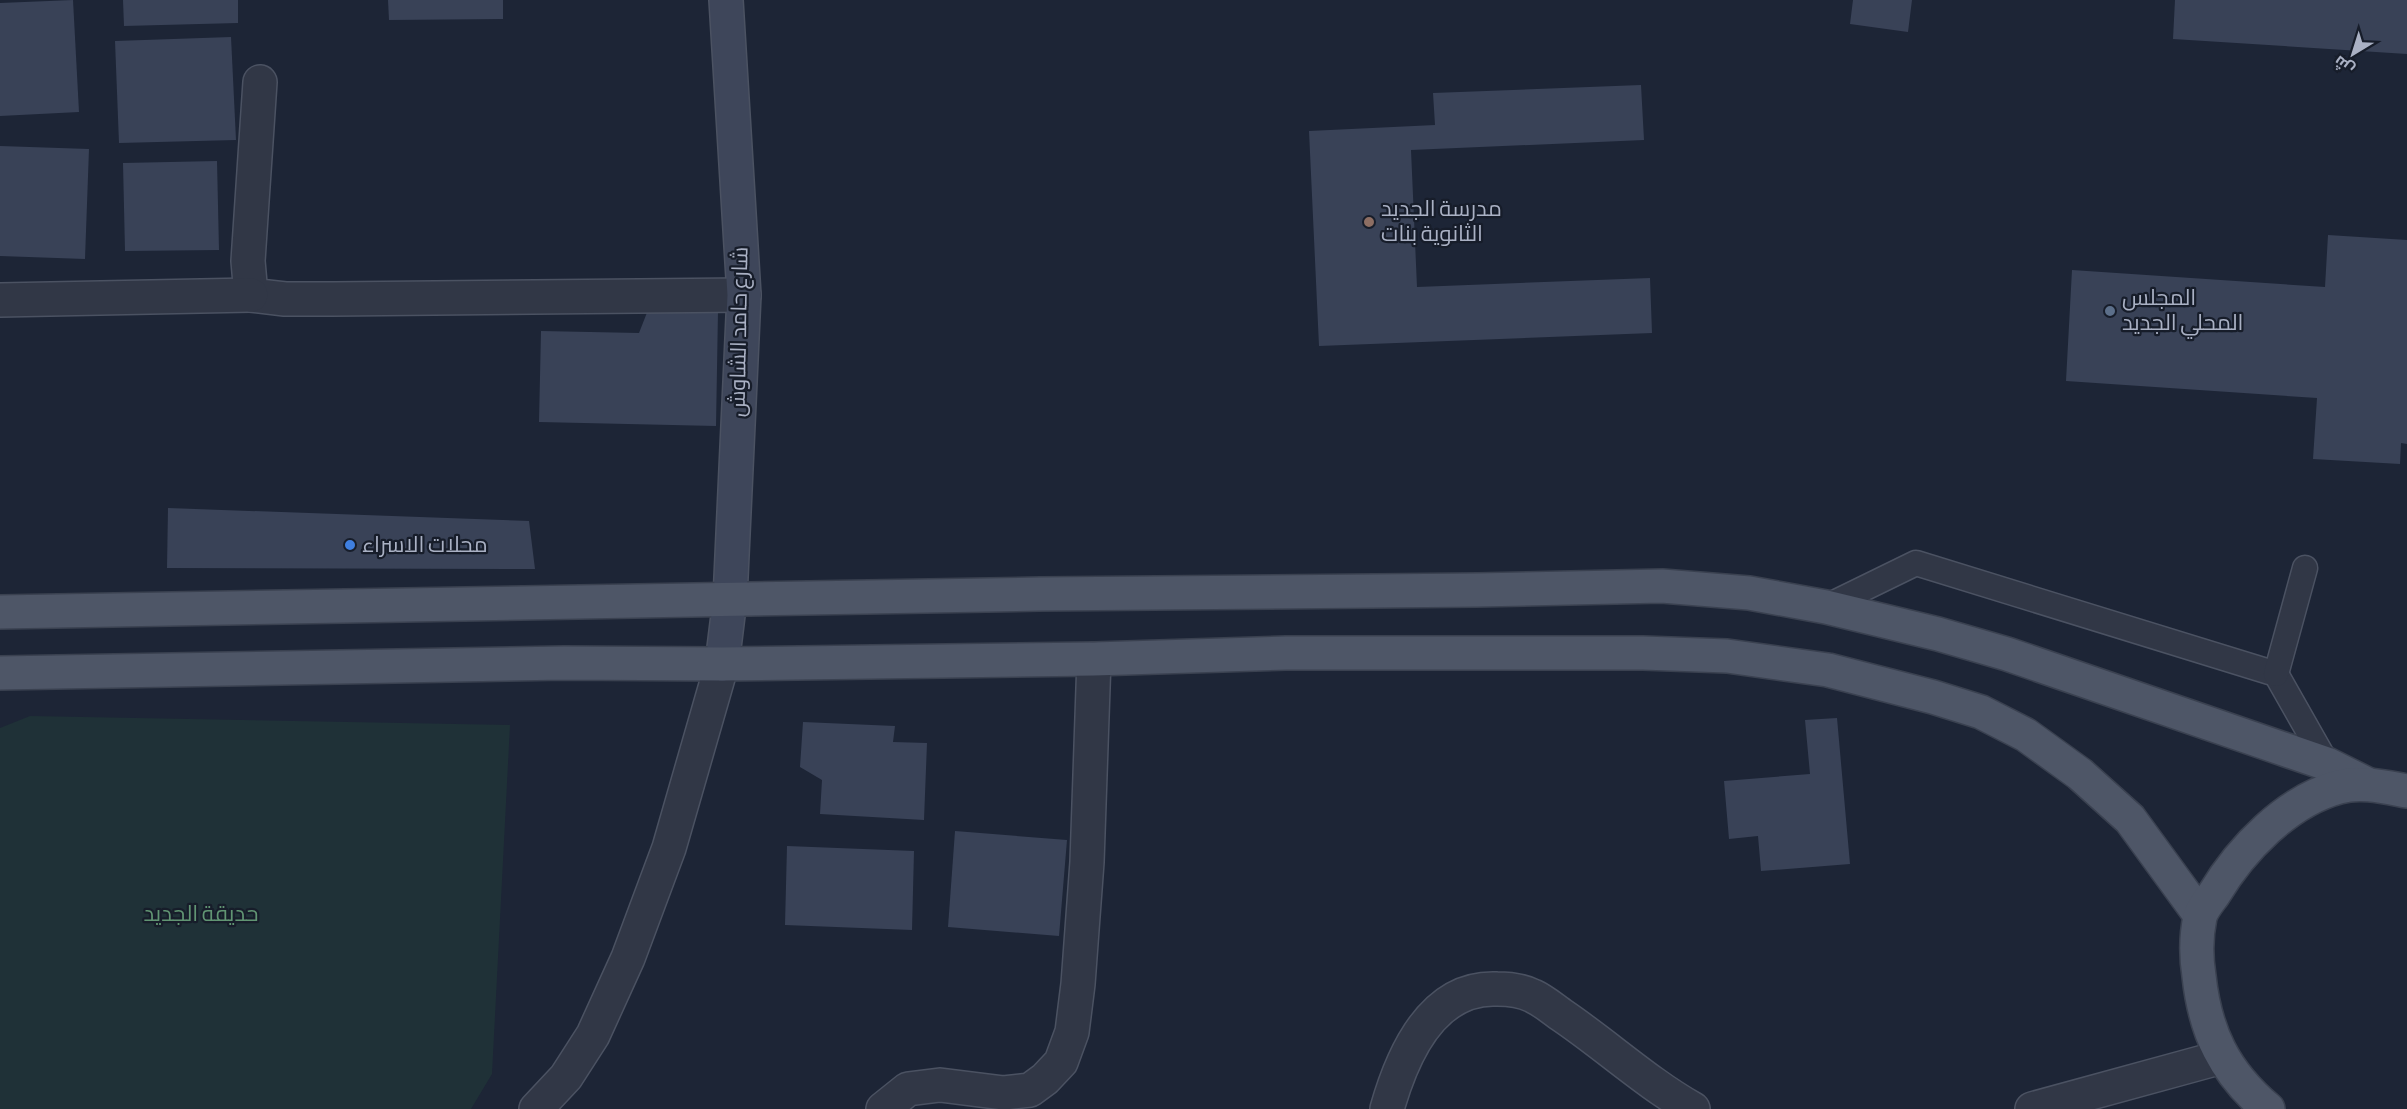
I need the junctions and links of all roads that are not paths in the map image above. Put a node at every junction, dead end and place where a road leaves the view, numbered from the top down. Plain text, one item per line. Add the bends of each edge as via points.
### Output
1 (726, 0) edge
2 (260, 82) dead end
3 (251, 295) junction
4 (744, 295) junction
5 (0, 300) edge
6 (2305, 568) dead end
7 (730, 599) junction
8 (1826, 607) junction
9 (0, 612) edge
10 (1094, 659) junction
11 (722, 664) junction
12 (0, 673) edge
13 (2276, 674) junction
14 (2327, 764) junction
15 (2367, 784) junction
16 (2407, 791) edge
17 (2200, 915) junction
18 (2223, 1057) junction
19 (542, 1107) edge
20 (883, 1109) edge
21 (1387, 1109) edge
22 (1693, 1109) edge
23 (2032, 1109) edge
24 (2268, 1109) edge

1 - 4 street, شارع حامد الشاوش
2 - 3 street via 248,261
3 - 4 street via 334,299
3 - 5 street
4 - 7 street, شارع حامد الشاوش
6 - 13 lane
7 - 8 main road via 1662,586 1749,593
7 - 9 main road
7 - 11 street, شارع حامد الشاوش
8 - 13 lane via 1916,562
8 - 14 main road via 2007,654
10 - 11 main road
10 - 17 main road via 1286,653 1643,653 1727,656 1828,670 1971,709 2026,735 2080,774 2130,819
10 - 20 street via 1078,984 1072,1032 1061,1062 1030,1090 1004,1093 940,1085 908,1089
11 - 12 main road
11 - 19 street via 669,848 628,958 593,1035
13 - 14 lane
14 - 15 main road
15 - 16 main road
15 - 17 main road via 2340,787 2301,804 2265,830 2231,866
17 - 18 main road via 2196,957 2201,999 2211,1036
18 - 23 street
18 - 24 main road via 2251,1095
21 - 22 street via 1408,1050 1424,1028 1443,1007 1480,988 1532,995

